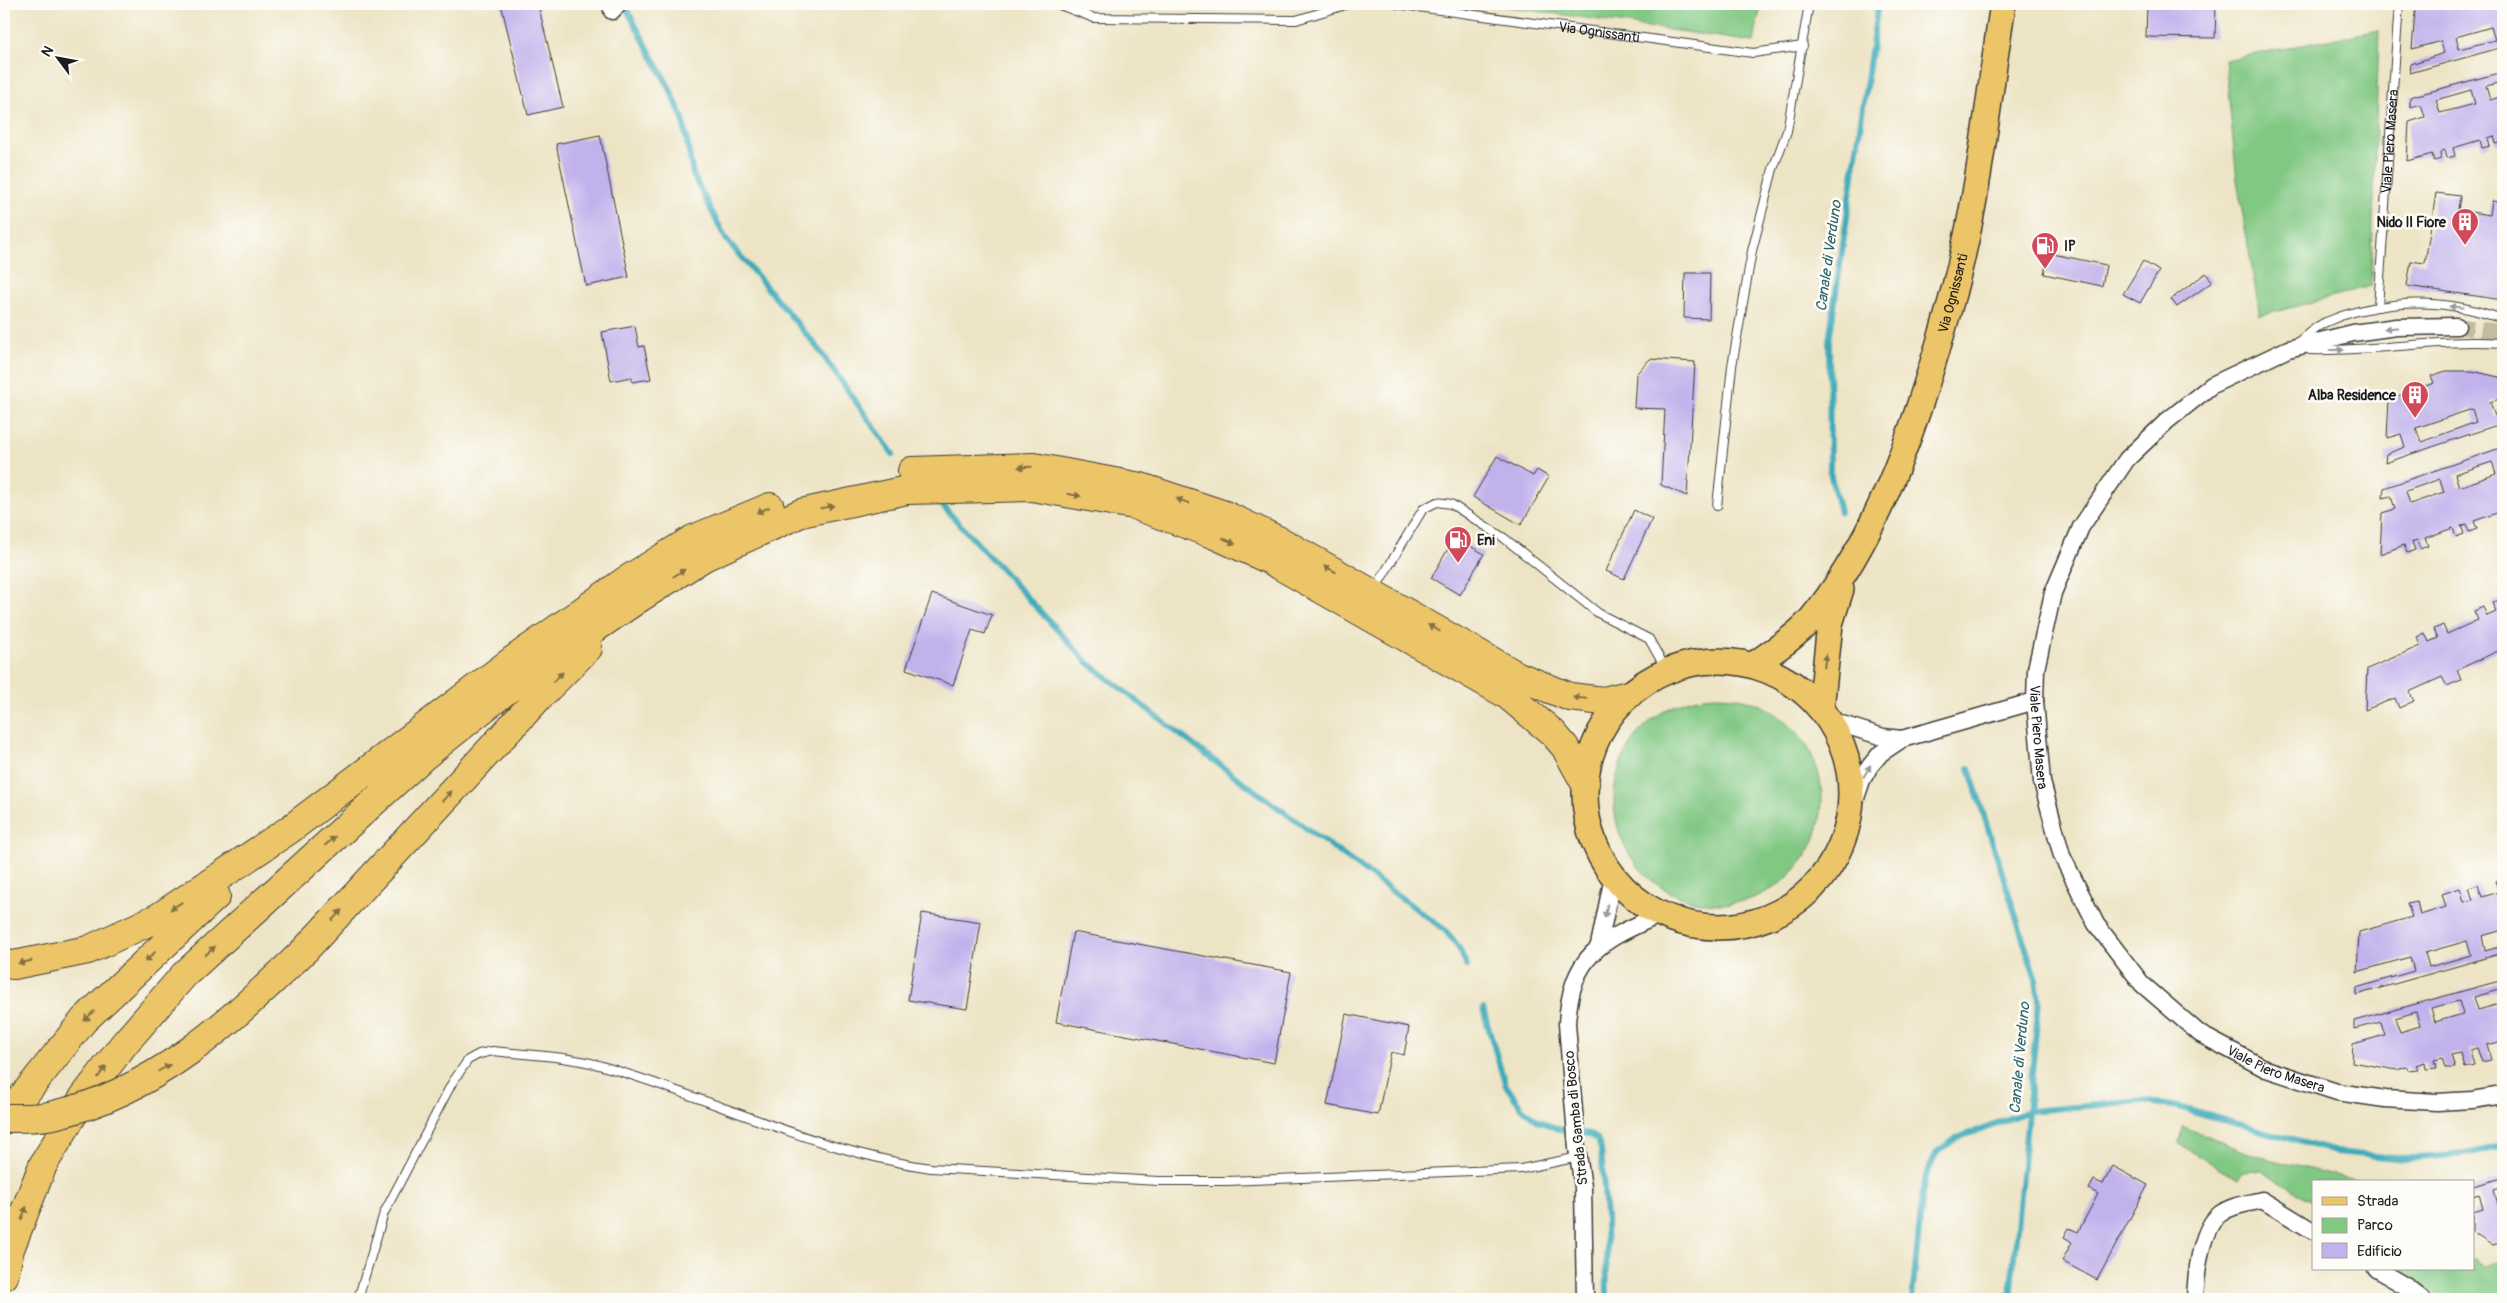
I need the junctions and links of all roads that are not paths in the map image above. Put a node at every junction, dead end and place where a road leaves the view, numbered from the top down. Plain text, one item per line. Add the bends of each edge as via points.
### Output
1 (1057, 4) edge
2 (1349, 4) edge
3 (1396, 4) edge
4 (1810, 4) edge
5 (2002, 4) edge
6 (2398, 4) edge
7 (1803, 46) junction
8 (2378, 307) junction
9 (2503, 319) edge
10 (2457, 326) tunnel mouth
11 (2503, 343) edge
12 (2288, 349) junction
13 (1717, 506) dead end
14 (1849, 566) junction
15 (1373, 593) junction
16 (638, 598) junction
17 (1753, 665) junction
18 (1667, 671) junction
19 (1628, 696) junction
20 (2035, 701) junction
21 (1825, 715) junction
22 (1902, 739) junction
23 (1585, 783) junction
24 (1850, 816) junction
25 (289, 830) junction
26 (1612, 877) junction
27 (1659, 915) junction
28 (1599, 945) junction
29 (4, 964) edge
30 (2503, 1095) edge
31 (4, 1119) edge
32 (1578, 1153) junction
33 (2312, 1231) edge
34 (2378, 1270) edge
35 (4, 1276) edge
36 (358, 1299) edge
37 (1585, 1299) edge
38 (2195, 1299) edge
39 (2422, 1299) edge

1 - 2 lane via 1094,18 1296,20
3 - 7 lane, Via Ognissanti via 1753,53
4 - 7 lane
5 - 14 main road, Via Ognissanti via 1972,210 1939,345 1904,451 1870,529
6 - 8 lane, Viale Piero Masera
7 - 13 lane via 1787,131 1773,169 1752,251 1732,366
9 -> 8 lane via 2462,307 2416,304
8 - 12 lane via 2324,323
10 -> 12 street, Viale Piero Masera via 2396,327 2353,333
12 -> 11 lane via 2342,350 2478,341
12 - 20 street, Viale Piero Masera via 2212,385 2127,458 2081,527 2053,593 2036,669
14 - 17 main road, Via Ognissanti via 1811,619
21 -> 14 main road, Via Ognissanti via 1830,624
15 - 18 lane via 1423,509 1437,502 1451,504 1504,538 1598,613 1649,639
19 -> 15 highway via 1603,701 1561,694 1518,676
15 -> 25 highway via 1280,541 1225,515 1141,487 1034,467 904,471 796,496 693,539 625,581 513,660
16 -> 23 highway via 704,557 801,513 908,490 1032,487 1134,505 1216,535 1270,560 1506,694 1553,733
31 -> 16 highway, bridge via 52,1116 116,1095 185,1056 243,1010 304,951 540,696
35 -> 16 highway via 10,1250 43,1165 83,1098 124,1044 184,975 424,756 522,678
17 - 18 main road via 1710,661
17 - 21 main road via 1802,690
18 - 19 main road
19 - 23 main road via 1614,710 1594,744
20 - 22 street
20 - 30 street, Viale Piero Masera via 2042,782 2066,864 2096,924 2142,984 2200,1034 2266,1068 2337,1092 2437,1102
21 - 22 street via 1883,737
21 - 24 main road via 1837,733 1847,760
24 -> 22 street via 1870,766 1881,753
23 - 26 main road via 1590,833
24 - 27 main road via 1826,873 1812,889 1779,913 1740,926 1719,928 1698,927
25 -> 29 highway via 159,917 88,950
25 -> 31 highway via 84,1020
26 - 27 main road
26 -> 28 street, Strada Gamba di Bosco
27 - 28 street, Strada Gamba di Bosco
28 - 32 street, Strada Gamba di Bosco via 1573,983 1568,1005
32 - 36 lane via 1521,1169 1227,1181 1158,1181 932,1168 900,1163 797,1133 601,1065 493,1051 468,1060 452,1083 384,1213
32 - 37 street, Strada Gamba di Bosco via 1583,1187
33 - 38 street via 2262,1200 2234,1206 2219,1214 2211,1225 2196,1272
34 - 39 street

